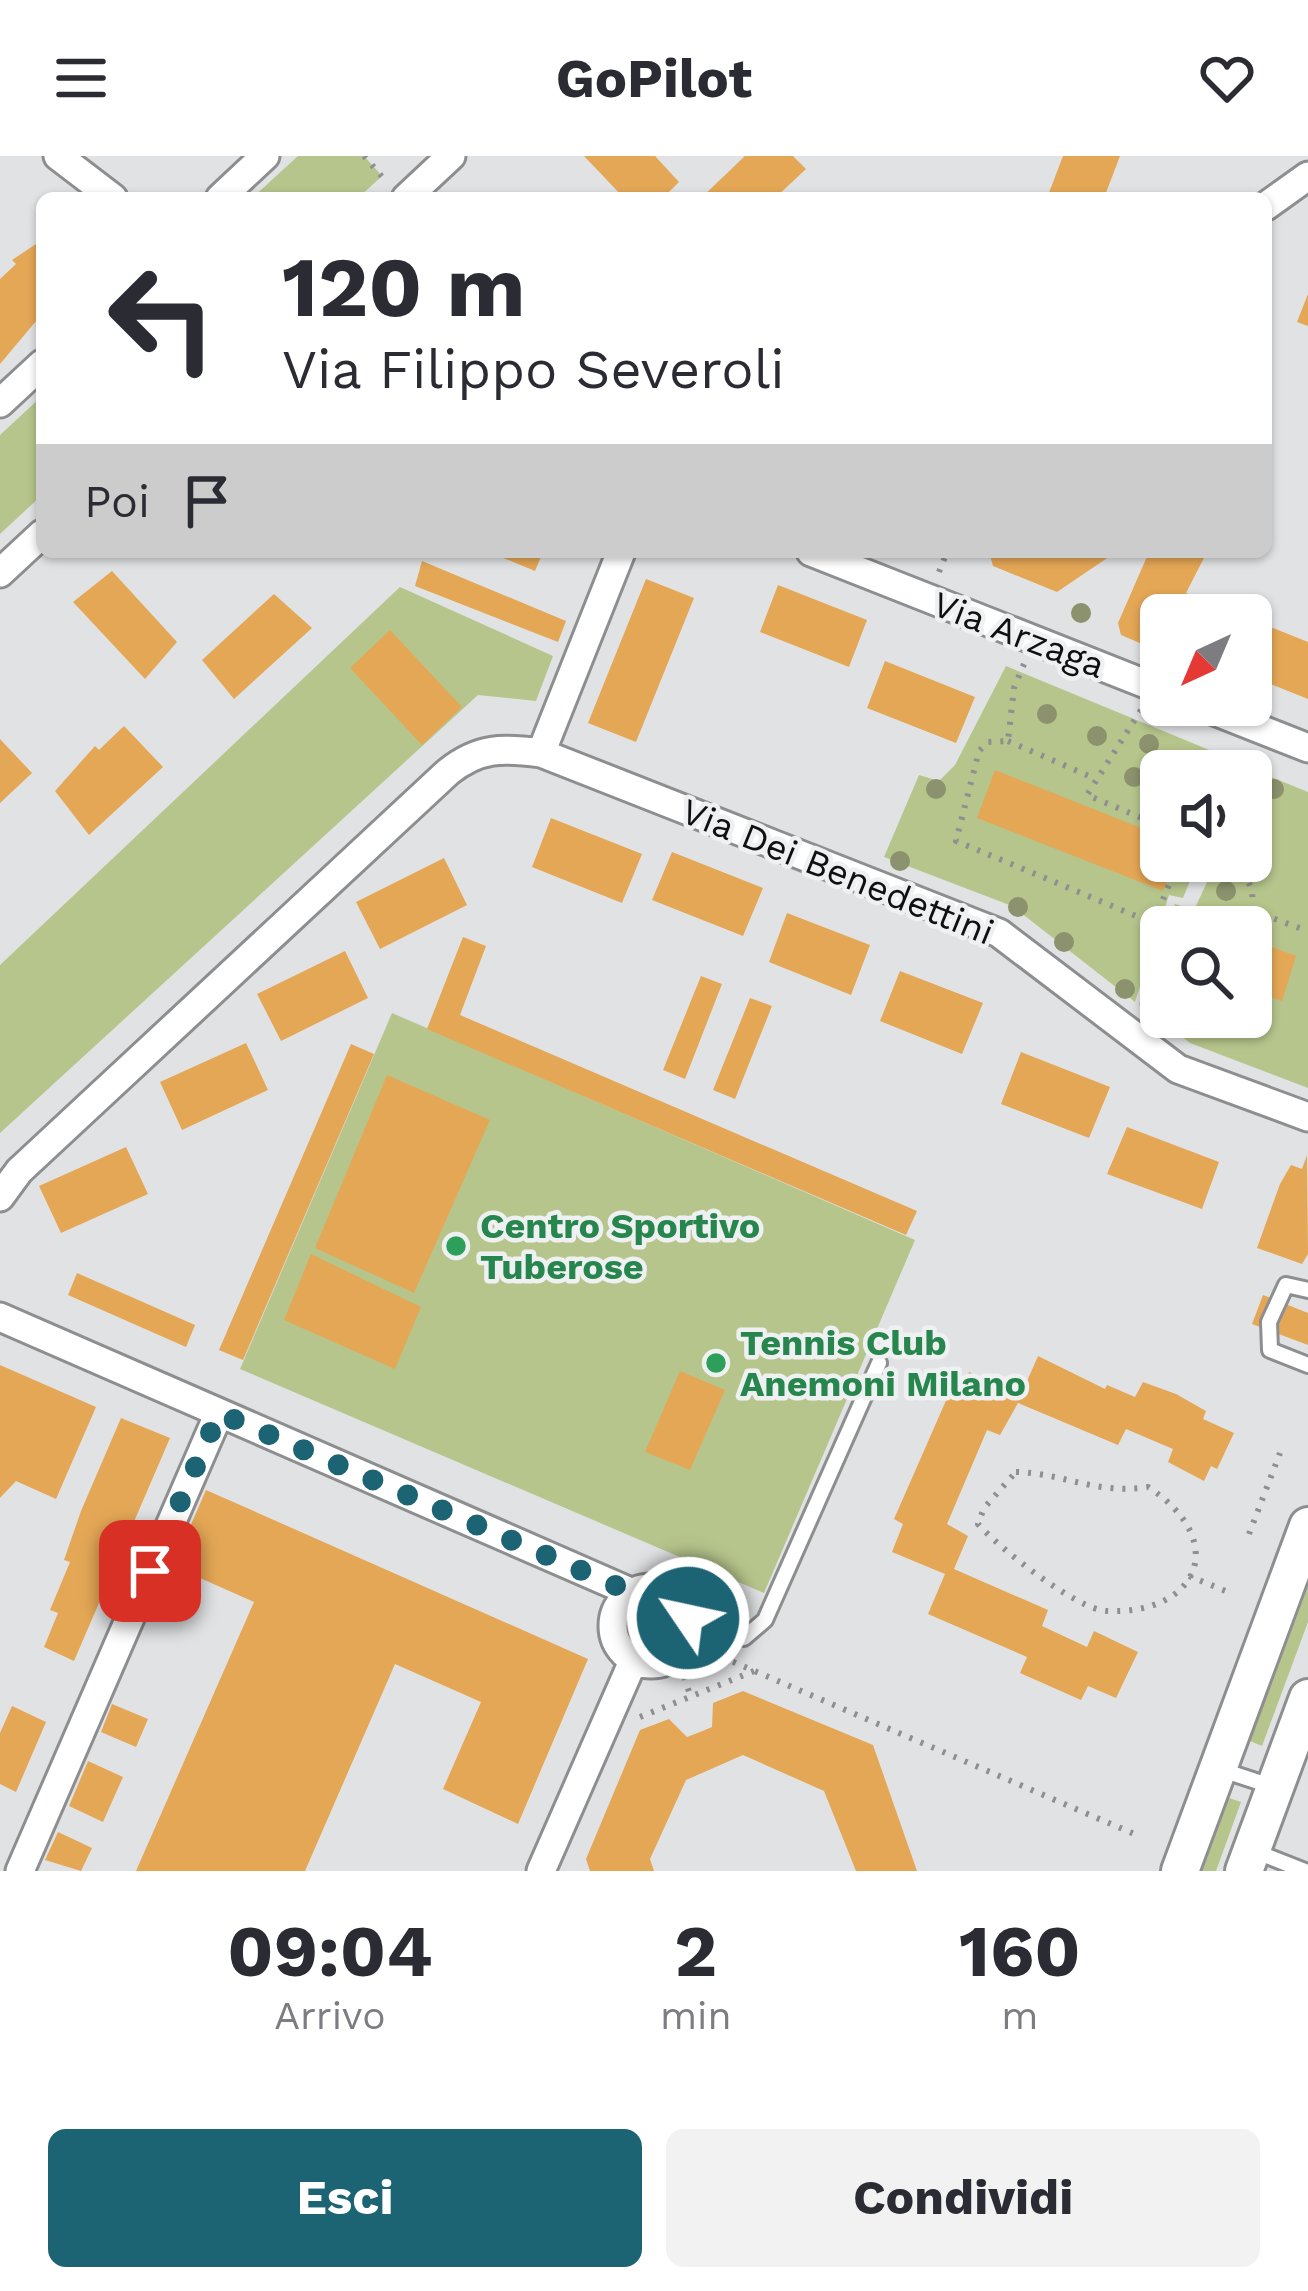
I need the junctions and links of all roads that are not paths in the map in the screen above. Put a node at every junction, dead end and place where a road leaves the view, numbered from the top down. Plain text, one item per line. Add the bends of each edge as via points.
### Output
1 (58, 156) edge
2 (265, 156) edge
3 (451, 156) edge
4 (1308, 176) edge
5 (105, 192) edge
6 (226, 192) edge
7 (412, 192) edge
8 (1272, 202) edge
9 (36, 370) edge
10 (0, 403) edge
11 (36, 540) edge
12 (613, 558) edge
13 (825, 558) edge
14 (0, 573) edge
15 (1140, 695) edge
16 (1252, 726) edge
17 (1308, 748) edge
18 (541, 753) junction
19 (1308, 1118) edge
20 (0, 1197) edge
21 (1308, 1290) edge
22 (0, 1317) edge
23 (879, 1363) dead end
24 (1308, 1365) edge
25 (219, 1413) junction
26 (1308, 1526) edge
27 (633, 1593) junction
28 (681, 1642) junction
29 (634, 1659) junction
30 (1308, 1699) edge
31 (1219, 1769) junction
32 (1274, 1787) junction
33 (1247, 1861) edge
34 (20, 1871) edge
35 (541, 1871) edge
36 (1180, 1871) edge
37 (1305, 1871) edge

1 - 5 street
2 - 6 street
3 - 7 street
4 - 8 street
9 - 10 street
11 - 14 street
12 - 18 street
13 - 15 street, Via Arzaga
16 - 17 street
18 - 19 street, Via Dei Benedettini via 999,933 1178,1069
18 - 20 street, Via Dei Benedettini via 479,751 448,772
21 - 24 lane via 1286,1285 1266,1336 1270,1350
22 - 25 street
23 - 28 lane via 765,1620 744,1638
25 - 27 street
25 - 34 street
26 - 31 street
27 - 28 street via 674,1595 686,1610
27 - 29 street via 614,1625
28 - 29 street via 652,1663
29 - 35 street
30 - 32 street
31 - 32 lane
31 - 36 street
32 - 33 street
33 - 37 lane

